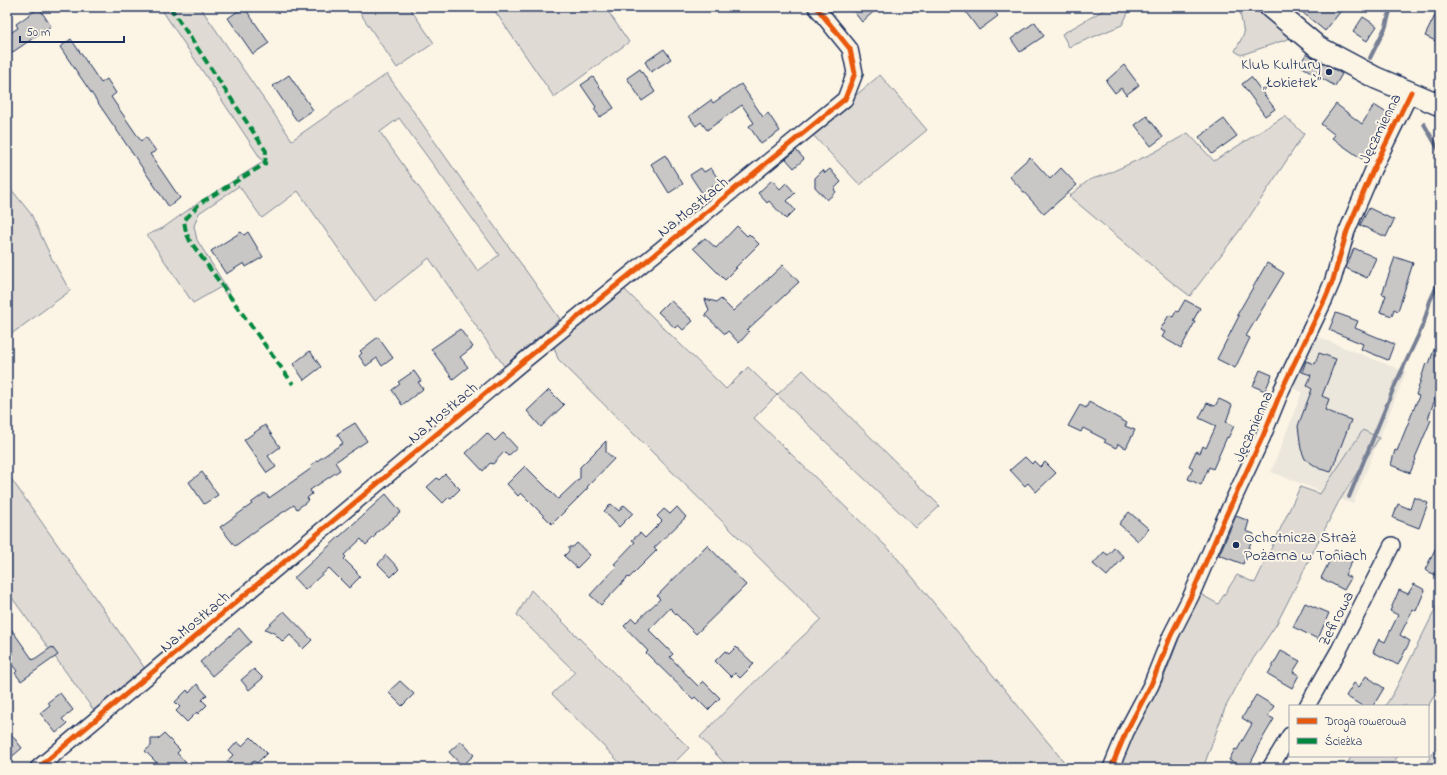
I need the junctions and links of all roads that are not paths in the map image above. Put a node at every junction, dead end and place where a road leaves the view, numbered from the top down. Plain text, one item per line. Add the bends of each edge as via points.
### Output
1 (816, 7) edge
2 (1270, 7) edge
3 (1411, 92) junction
4 (1440, 104) edge
5 (1392, 545) dead end
6 (1308, 705) edge
7 (1289, 737) edge
8 (38, 768) edge
9 (1111, 768) edge
10 (1270, 768) edge

1 - 8 street, Na Mostkach via 850,49 855,73 844,99 525,360
2 - 3 street via 1318,47 1376,78
3 - 4 street
3 - 9 street, Jęczmienna via 1373,170 1350,225 1325,299
5 - 6 street, Zefirowa via 1339,650
7 - 10 street

